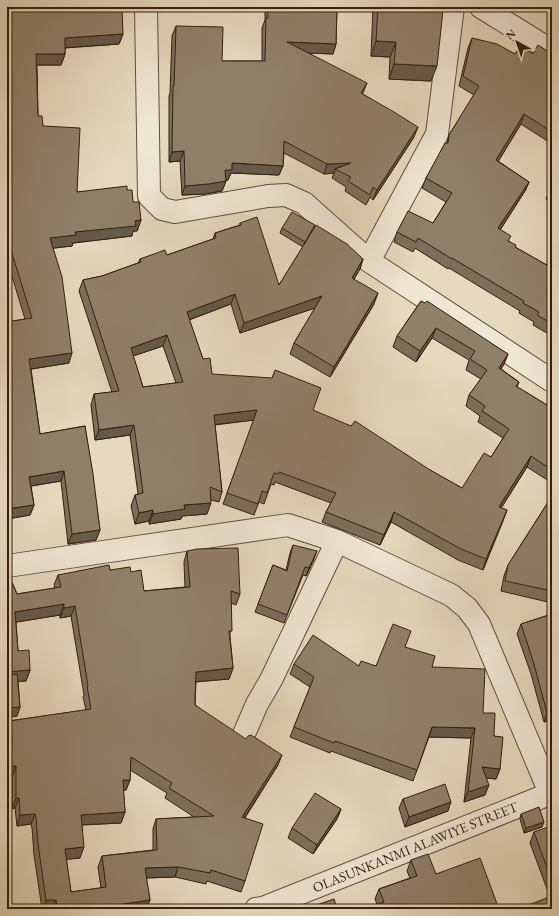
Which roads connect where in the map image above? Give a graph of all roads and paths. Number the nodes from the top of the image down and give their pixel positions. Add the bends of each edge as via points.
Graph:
1 (146, 7) edge
2 (453, 7) edge
3 (481, 7) edge
4 (552, 51) edge
5 (369, 261) junction
6 (552, 381) edge
7 (337, 541) junction
8 (7, 566) edge
9 (244, 734) dead end
10 (551, 793) edge
11 (260, 909) edge

1 - 5 street via 149,196 162,210 175,212 286,195 304,203
2 - 5 street via 437,134
3 - 4 street
5 - 6 street
7 - 8 street via 288,526
7 - 9 street
7 - 10 street via 451,595 467,608 479,624
10 - 11 street, OLASUNKANMI ALAWIYE STREET

